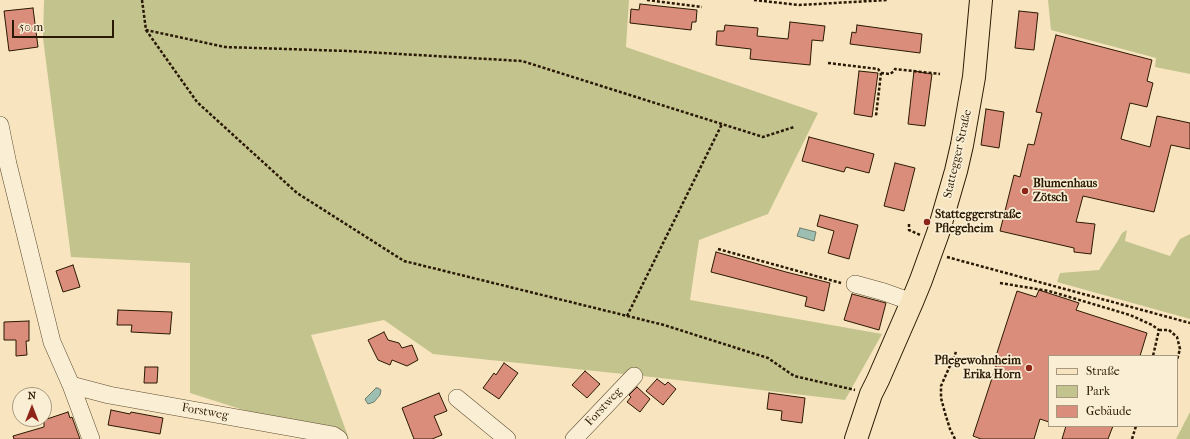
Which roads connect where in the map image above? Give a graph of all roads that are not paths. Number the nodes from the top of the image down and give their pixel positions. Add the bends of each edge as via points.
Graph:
1 (981, 0) edge
2 (0, 125) edge
3 (855, 284) road end
4 (912, 302) junction
5 (634, 376) dead end
6 (72, 385) junction
7 (457, 398) dead end
8 (91, 439) edge
9 (339, 439) edge
10 (507, 439) edge
11 (574, 439) edge
12 (856, 439) edge

1 - 4 main road, Stattegger Straße via 974,77 962,145 938,233 926,244
2 - 6 street via 52,342
3 - 4 street
4 - 12 main road, Stattegger Straße via 871,394
5 - 11 street, Forstweg
6 - 8 street
6 - 9 street, Forstweg via 110,395 333,435
7 - 10 street

